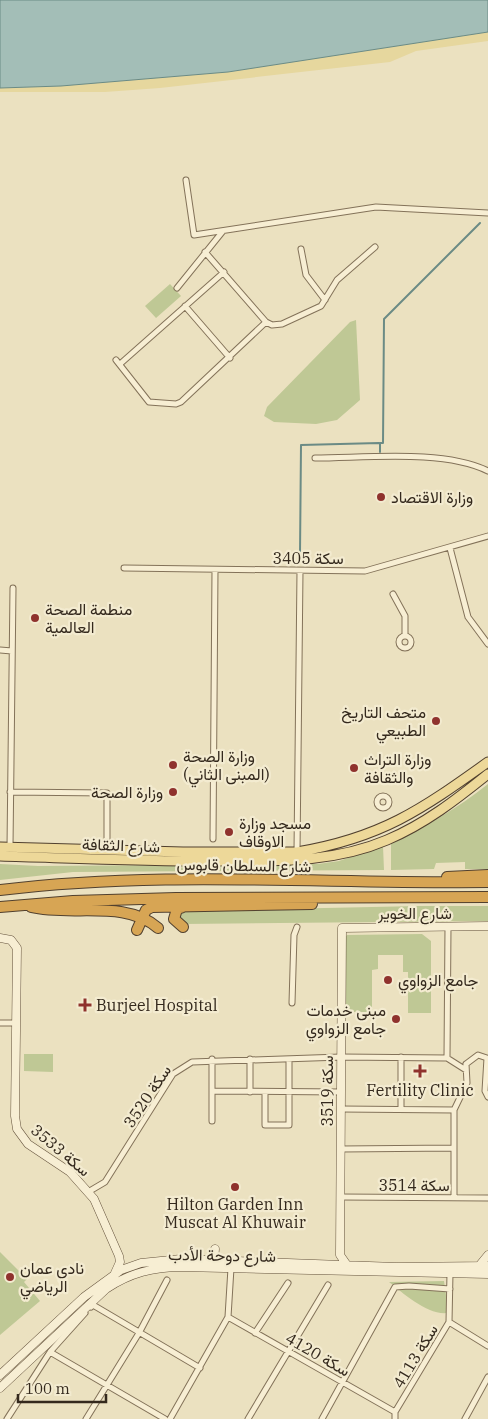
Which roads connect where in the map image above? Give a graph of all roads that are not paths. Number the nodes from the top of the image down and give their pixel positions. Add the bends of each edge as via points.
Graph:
1 (186, 180) dead end
2 (488, 213) edge
3 (223, 231) junction
4 (375, 247) dead end
5 (301, 249) dead end
6 (205, 252) junction
7 (224, 272) junction
8 (177, 288) dead end
9 (325, 300) junction
10 (185, 306) junction
11 (266, 322) junction
12 (230, 358) junction
13 (315, 458) dead end
14 (488, 464) edge
15 (488, 471) edge
16 (488, 536) edge
17 (450, 548) junction
18 (124, 568) dead end
19 (215, 570) junction
20 (300, 571) junction
21 (13, 588) dead end
22 (393, 594) dead end
23 (405, 636) dead end
24 (488, 644) edge
25 (0, 650) edge
26 (12, 651) junction
27 (488, 762) edge
28 (488, 774) edge
29 (10, 792) junction
30 (213, 839) dead end
31 (0, 847) edge
32 (10, 847) junction
33 (107, 850) junction
34 (297, 852) junction
35 (0, 856) edge
36 (330, 857) junction
37 (230, 861) junction
38 (488, 875) edge
39 (488, 882) edge
40 (433, 883) junction
41 (0, 890) edge
42 (488, 897) edge
43 (396, 898) junction
44 (21, 904) junction
45 (186, 906) junction
46 (0, 907) edge
47 (142, 917) junction
48 (488, 926) edge
49 (183, 927) dead end
50 (297, 927) dead end
51 (448, 927) junction
52 (158, 928) dead end
53 (342, 928) joint
54 (137, 930) dead end
55 (0, 938) edge
56 (292, 1003) dead end
57 (0, 1023) edge
58 (16, 1023) junction
59 (401, 1057) junction
60 (487, 1057) edge
61 (341, 1058) junction
62 (447, 1058) junction
63 (212, 1059) junction
64 (250, 1059) junction
65 (289, 1059) junction
66 (465, 1067) junction
67 (212, 1091) junction
68 (250, 1092) junction
69 (266, 1092) junction
70 (289, 1092) junction
71 (341, 1092) junction
72 (488, 1097) edge
73 (341, 1109) junction
74 (401, 1110) junction
75 (454, 1110) junction
76 (212, 1120) dead end
77 (454, 1148) junction
78 (341, 1149) junction
79 (88, 1192) junction
80 (341, 1197) junction
81 (454, 1198) junction
82 (488, 1198) edge
83 (215, 1249) dead end
84 (340, 1254) junction
85 (488, 1255) edge
86 (119, 1256) junction
87 (214, 1260) junction
88 (141, 1263) junction
89 (332, 1264) junction
90 (347, 1265) junction
91 (479, 1266) junction
92 (488, 1266) edge
93 (231, 1268) junction
94 (115, 1274) junction
95 (450, 1274) junction
96 (488, 1274) edge
97 (168, 1280) dead end
98 (288, 1283) dead end
99 (328, 1285) dead end
100 (450, 1289) junction
101 (228, 1317) junction
102 (449, 1322) junction
103 (139, 1333) junction
104 (255, 1333) junction
105 (488, 1346) edge
106 (288, 1351) junction
107 (50, 1352) junction
108 (200, 1368) junction
109 (0, 1375) edge
110 (488, 1377) edge
111 (342, 1382) junction
112 (105, 1384) junction
113 (0, 1388) edge
114 (396, 1412) junction
115 (7, 1419) edge
116 (86, 1419) edge
117 (165, 1419) edge
118 (170, 1419) edge
119 (248, 1419) edge
120 (322, 1419) edge
121 (395, 1419) edge
122 (466, 1419) edge

1 - 3 street via 194,235
2 - 3 street via 376,207
3 - 6 street
4 - 9 street via 337,280
5 - 9 street via 306,275
6 - 7 street
6 - 8 street
7 - 10 street
7 - 11 street
9 - 11 street via 321,306 282,324
10 - 12 street
10 - 12 street via 118,362 148,402 182,402
11 - 12 street
13 - 15 street via 450,460 474,464
14 - 15 street
16 - 17 street, سكة 3405
17 - 20 street, سكة 3405 via 365,571
17 - 24 street via 468,617
18 - 19 street, سكة 3405
19 - 20 street, سكة 3405
19 - 30 street
20 - 34 street
21 - 26 street
22 - 23 street via 405,616
25 - 26 street
26 - 29 street
27 - 34 main road, شارع الثقافة via 397,823 351,840
28 - 36 main road, شارع الثقافة via 450,804 414,826 376,845
29 - 32 street
29 - 33 street via 107,793
31 - 32 main road, شارع الثقافة
32 - 33 main road, شارع الثقافة
33 - 34 main road, شارع الثقافة
34 - 36 main road via 304,857
34 - 37 main road via 291,858
35 - 37 main road, شارع الثقافة
36 - 37 main road, شارع الثقافة via 297,861
38 - 40 highway via 456,876
39 - 40 highway, شارع السلطان قابوس
40 - 41 highway, شارع السلطان قابوس via 166,879 70,882
42 - 43 highway, شارع السلطان قابوس
43 - 44 highway, شارع السلطان قابوس via 167,898
43 - 45 highway via 291,905
44 - 46 highway, شارع السلطان قابوس
44 - 47 highway via 44,910 118,912
45 - 47 highway via 152,907
45 - 49 highway via 177,909 174,918
47 - 52 highway
47 - 54 highway
48 - 51 main road, شارع الخوير
50 - 56 street
51 - 53 main road, شارع الخوير
51 - 62 street
53 - 61 main road, سكة 3519
55 - 58 main road, سكة 3533 via 11,940 17,948
57 - 58 street
58 - 79 main road, سكة 3533 via 17,1129 28,1144 70,1172
59 - 61 street, سكة 3520
59 - 62 street, سكة 3520
59 - 74 street
60 - 66 street via 478,1056
60 - 72 street via 485,1091
61 - 65 street, سكة 3520
61 - 71 main road, سكة 3519
62 - 66 street
63 - 64 street, سكة 3520
63 - 67 street
63 - 79 street, سكة 3520 via 192,1062 173,1074 105,1182
64 - 65 street, سكة 3520
64 - 68 street
65 - 70 street
66 - 75 street via 467,1083
67 - 68 street
67 - 76 street
68 - 69 street
69 - 70 street
69 - 70 street via 265,1125 289,1125
70 - 71 street
71 - 73 main road, سكة 3519
73 - 74 street
73 - 78 main road, سكة 3519
74 - 75 street
75 - 77 street
77 - 78 street
77 - 81 street
78 - 80 main road, سكة 3519
79 - 86 main road, سكة 3533
80 - 81 street, سكة 3514
80 - 84 main road, سكة 3519
81 - 82 street, سكة 3514
83 - 87 main road
84 - 89 main road
84 - 90 main road
85 - 91 main road
86 - 88 main road via 127,1262
86 - 94 main road
87 - 88 main road, شارع دوحة الأدب
87 - 89 main road, شارع دوحة الأدب
88 - 94 main road, شارع دوحة الأدب
89 - 90 main road, شارع دوحة الأدب
90 - 91 main road, شارع دوحة الأدب
91 - 92 main road, شارع دوحة الأدب
93 - 95 main road, شارع دوحة الأدب
93 - 101 street
93 - 113 main road, شارع دوحة الأدب via 162,1267 120,1280 93,1298
94 - 109 main road, شارع دوحة الأدب via 84,1297
95 - 96 main road, شارع دوحة الأدب
95 - 100 street, سكة 4113
97 - 103 street
98 - 104 street
99 - 106 street
100 - 102 street, سكة 4113
100 - 111 street via 396,1287
101 - 104 street, سكة 4120
101 - 108 street
102 - 105 street
102 - 114 street, سكة 4113
103 - 107 street via 93,1305
103 - 108 street
103 - 112 street
104 - 106 street, سكة 4120
106 - 111 street, سكة 4120
106 - 119 street
107 - 112 street
107 - 115 street
108 - 118 street
110 - 122 street
111 - 114 street, سكة 4120
111 - 120 street
112 - 116 street
112 - 117 street
114 - 121 street, سكة 4113

